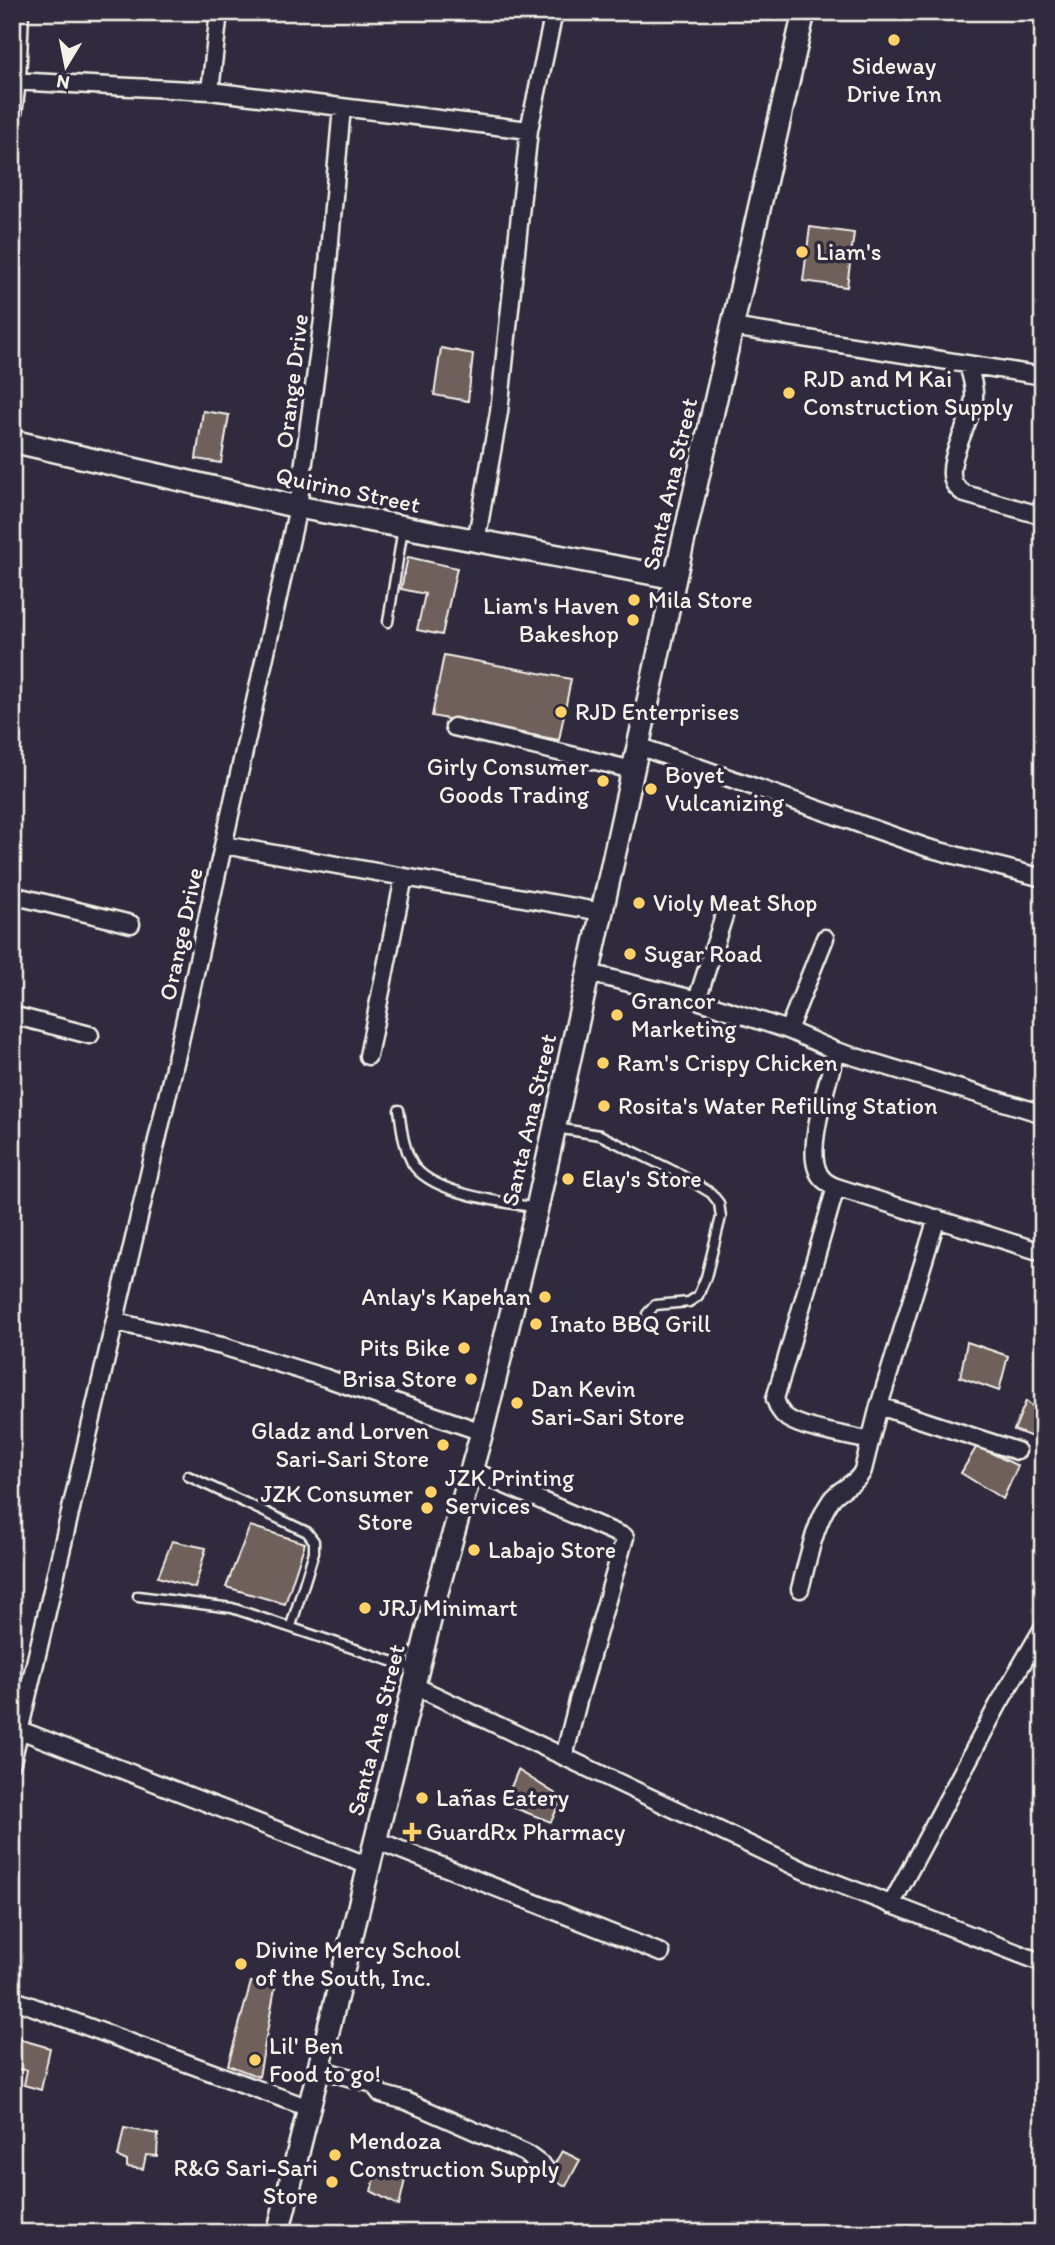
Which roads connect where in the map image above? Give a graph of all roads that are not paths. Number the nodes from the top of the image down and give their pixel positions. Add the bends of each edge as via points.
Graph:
1 (20, 12) edge
2 (219, 12) edge
3 (554, 12) edge
4 (804, 12) edge
5 (15, 81) edge
6 (210, 91) junction
7 (342, 107) junction
8 (12, 123) edge
9 (529, 130) junction
10 (732, 327) junction
11 (968, 365) junction
12 (1043, 376) edge
13 (12, 441) edge
14 (298, 507) junction
15 (1043, 516) edge
16 (403, 528) junction
17 (476, 542) junction
18 (675, 579) junction
19 (388, 622) dead end
20 (454, 727) dead end
21 (638, 746) junction
22 (633, 769) junction
23 (224, 845) junction
24 (404, 877) junction
25 (1043, 878) edge
26 (12, 895) edge
27 (602, 912) junction
28 (724, 916) dead end
29 (131, 924) dead end
30 (825, 938) dead end
31 (589, 973) junction
32 (698, 1000) junction
33 (12, 1015) edge
34 (788, 1030) junction
35 (89, 1035) dead end
36 (836, 1051) junction
37 (368, 1056) dead end
38 (399, 1110) dead end
39 (1043, 1114) edge
40 (554, 1128) junction
41 (836, 1187) junction
42 (537, 1208) junction
43 (937, 1218) junction
44 (1035, 1250) dead end
45 (647, 1314) dead end
46 (116, 1322) junction
47 (879, 1406) junction
48 (482, 1432) junction
49 (870, 1441) junction
50 (1017, 1451) dead end
51 (471, 1470) junction
52 (188, 1476) dead end
53 (800, 1589) dead end
54 (138, 1596) dead end
55 (291, 1626) junction
56 (1043, 1628) edge
57 (417, 1678) junction
58 (20, 1730) junction
59 (564, 1757) junction
60 (12, 1762) edge
61 (376, 1840) junction
62 (369, 1866) junction
63 (891, 1905) junction
64 (661, 1953) dead end
65 (1043, 1963) edge
66 (12, 1999) edge
67 (319, 2069) junction
68 (309, 2108) junction
69 (544, 2167) dead end
70 (278, 2233) edge

1 - 5 street
2 - 6 street
3 - 9 street
4 - 10 main road, Santa Ana Street
5 - 6 street
5 - 8 street
6 - 7 street
7 - 9 street
7 - 14 street, Orange Drive via 323,319
9 - 17 street via 499,412
10 - 11 street
10 - 18 main road, Santa Ana Street
11 - 12 street
11 - 15 street via 975,396 953,464 953,481 965,494
13 - 14 main road, Quirino Street
14 - 16 main road, Quirino Street
14 - 23 street, Orange Drive
16 - 17 main road, Quirino Street
16 - 19 lane
17 - 18 main road, Quirino Street
18 - 21 main road, Santa Ana Street
20 - 22 street
21 - 22 main road, Santa Ana Street
21 - 25 street via 928,848
22 - 27 main road, Santa Ana Street
23 - 24 street
23 - 46 street, Orange Drive
24 - 27 street
24 - 37 street
26 - 29 street
27 - 31 main road, Santa Ana Street
28 - 32 street
30 - 34 street
31 - 32 street
31 - 40 main road, Santa Ana Street
32 - 34 street
33 - 35 street
34 - 36 street
36 - 39 street
36 - 41 street via 813,1146 817,1171 824,1182
38 - 42 lane via 404,1146 414,1166 431,1180 479,1198
40 - 42 main road, Santa Ana Street
40 - 45 lane via 600,1135 676,1172 719,1203 722,1217 698,1296 689,1302 656,1305
41 - 43 street
41 - 49 street via 775,1399 788,1419
42 - 48 main road, Santa Ana Street
43 - 44 street
43 - 47 street
46 - 48 street via 222,1346
46 - 58 street, Orange Drive
47 - 49 street
47 - 50 street
48 - 51 main road, Santa Ana Street
49 - 53 street via 860,1477 832,1497 824,1513
51 - 57 main road, Santa Ana Street
51 - 59 street via 625,1537
52 - 55 lane via 307,1532 314,1541
54 - 55 lane via 232,1608
55 - 57 lane
56 - 63 street
57 - 59 street
57 - 61 main road, Santa Ana Street
58 - 60 street, Orange Drive
58 - 62 street
59 - 63 street via 805,1871
61 - 62 main road, Santa Ana Street
61 - 64 street
62 - 67 main road, Santa Ana Street
63 - 65 street
66 - 68 street
67 - 68 main road, Santa Ana Street
67 - 69 street via 373,2084 381,2094 525,2153
68 - 70 main road, Santa Ana Street

